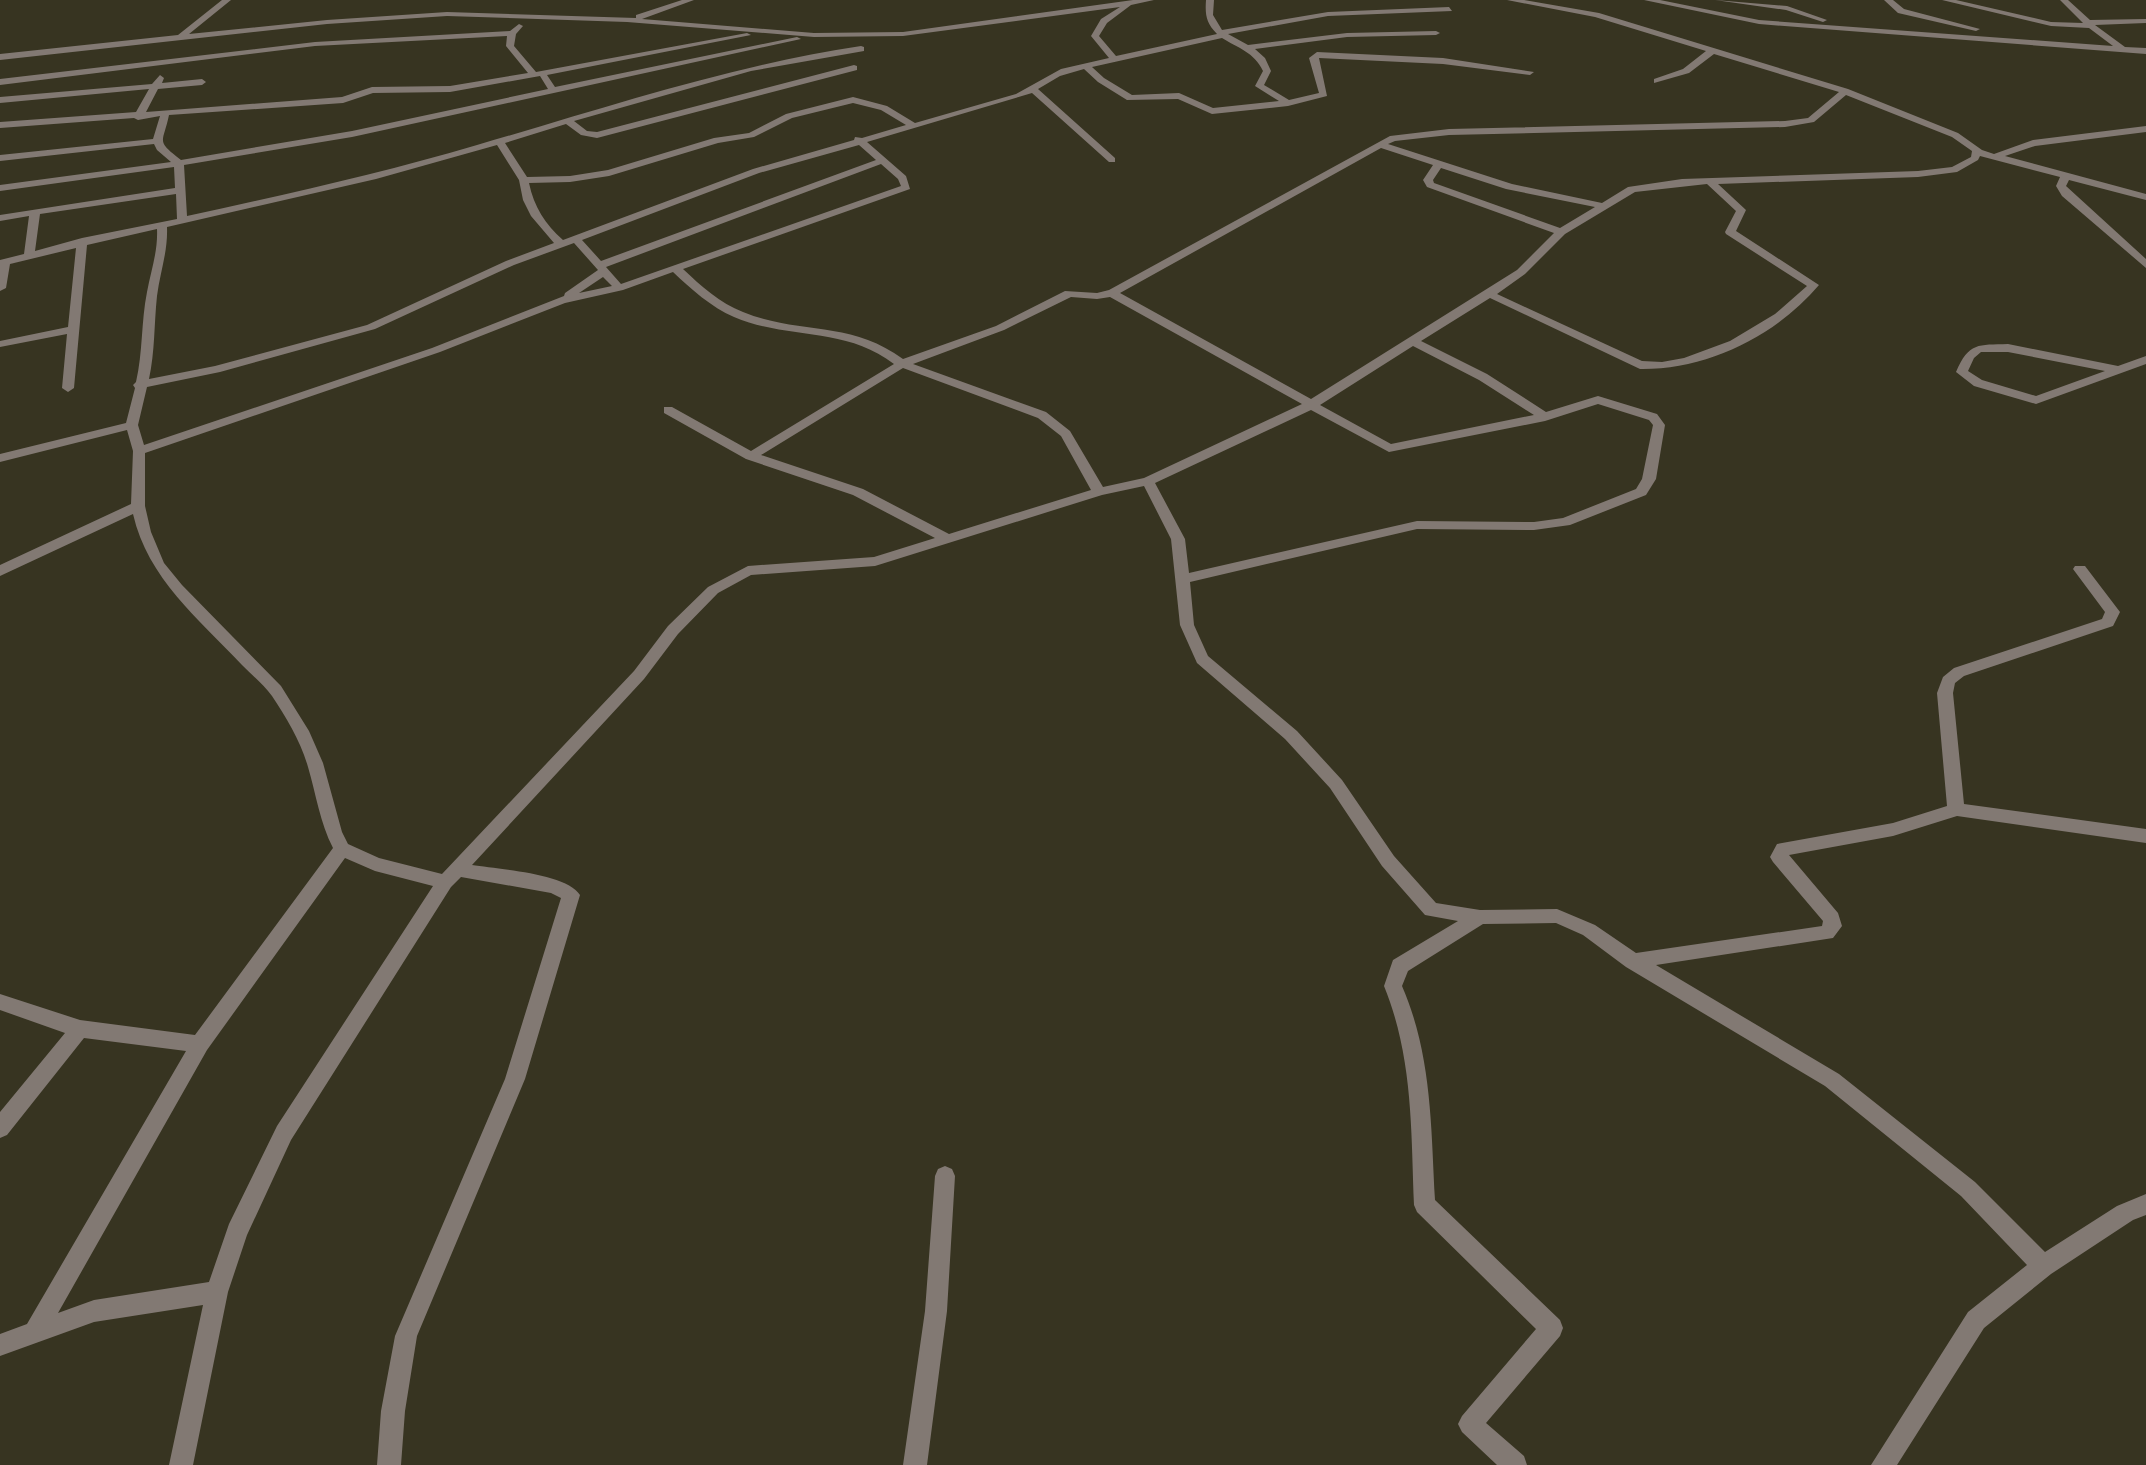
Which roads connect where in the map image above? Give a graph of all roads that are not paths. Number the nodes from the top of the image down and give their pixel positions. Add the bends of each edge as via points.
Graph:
1 (227, 0) edge
2 (690, 0) edge
3 (1150, 0) edge
4 (1210, 0) edge
5 (1459, 0) edge
6 (1511, 0) edge
7 (1648, 0) edge
8 (1719, 0) edge
9 (1888, 0) edge
10 (1946, 0) edge
11 (2064, 0) edge
12 (432, 2) dead end
13 (1127, 4) junction
14 (1572, 4) edge
15 (1449, 9) junction
16 (428, 15) junction
17 (529, 17) junction
18 (627, 20) junction
19 (2146, 21) edge
20 (2089, 24) junction
21 (1859, 29) junction
22 (770, 31) junction
23 (512, 33) junction
24 (1436, 33) junction
25 (1223, 34) junction
26 (814, 35) junction
27 (863, 35) junction
28 (181, 37) junction
29 (2007, 39) junction
30 (126, 44) junction
31 (1243, 48) junction
32 (861, 49) junction
33 (68, 50) junction
34 (2124, 50) junction
35 (1711, 52) junction
36 (2146, 54) edge
37 (0, 58) edge
38 (1115, 60) junction
39 (172, 61) junction
40 (1443, 61) junction
41 (1085, 65) junction
42 (110, 67) junction
43 (854, 68) junction
44 (1530, 72) dead end
45 (56, 73) junction
46 (538, 74) junction
47 (853, 81) dead end
48 (1657, 81) dead end
49 (0, 82) edge
50 (202, 82) dead end
51 (155, 84) junction
52 (104, 88) junction
53 (553, 90) junction
54 (1034, 90) junction
55 (421, 91) junction
56 (1845, 91) junction
57 (49, 95) junction
58 (0, 100) edge
59 (1288, 103) junction
60 (165, 116) junction
61 (138, 117) junction
62 (411, 121) junction
63 (57, 122) junction
64 (569, 122) junction
65 (37, 123) junction
66 (911, 124) junction
67 (0, 125) edge
68 (2146, 129) edge
69 (48, 133) dead end
70 (858, 139) junction
71 (157, 141) junction
72 (500, 142) junction
73 (38, 144) dead end
74 (1378, 144) junction
75 (1977, 152) junction
76 (28, 154) junction
77 (1997, 156) junction
78 (0, 158) edge
79 (884, 160) junction
80 (1112, 160) dead end
81 (179, 163) junction
82 (1439, 164) junction
83 (2066, 176) junction
84 (524, 180) junction
85 (1709, 181) junction
86 (0, 188) edge
87 (181, 190) junction
88 (2146, 197) edge
89 (1600, 205) junction
90 (35, 212) junction
91 (0, 218) edge
92 (182, 220) junction
93 (162, 224) junction
94 (1561, 232) junction
95 (576, 239) junction
96 (82, 241) junction
97 (562, 244) junction
98 (29, 254) junction
99 (2, 262) edge
100 (2146, 265) edge
101 (603, 268) junction
102 (676, 269) junction
103 (0, 288) edge
104 (619, 288) junction
105 (1112, 293) junction
106 (1489, 294) junction
107 (562, 300) junction
108 (72, 330) junction
109 (1414, 342) junction
110 (0, 344) edge
111 (2144, 362) edge
112 (902, 364) junction
113 (2119, 370) junction
114 (139, 385) junction
115 (68, 388) dead end
116 (1311, 405) junction
117 (668, 410) dead end
118 (1545, 417) junction
119 (132, 425) junction
120 (139, 451) junction
121 (751, 456) junction
122 (0, 458) edge
123 (1148, 481) junction
124 (1099, 492) junction
125 (138, 506) junction
126 (944, 537) junction
127 (2080, 569) dead end
128 (0, 571) edge
129 (1184, 579) junction
130 (1956, 809) junction
131 (2146, 836) edge
132 (342, 849) junction
133 (451, 875) junction
134 (1480, 917) junction
135 (1633, 961) junction
136 (0, 1002) edge
137 (80, 1029) junction
138 (200, 1044) junction
139 (0, 1128) edge
140 (945, 1176) dead end
141 (2146, 1204) edge
142 (2043, 1266) junction
143 (217, 1292) junction
144 (36, 1329) junction
145 (0, 1345) edge
146 (181, 1465) edge
147 (389, 1465) edge
148 (915, 1465) edge
149 (1515, 1465) edge
150 (1883, 1465) edge

1 - 28 street
2 - 18 street
3 - 13 street
4 - 25 street via 1206,16
5 - 15 street
6 - 14 street
7 - 21 street via 1747,21
8 - 21 street via 1787,8
9 - 29 street via 1901,11
10 - 20 street via 2051,24
11 - 20 street
12 - 16 street
13 - 27 street via 957,28
13 - 38 street via 1104,21 1095,36
14 - 35 street
15 - 24 street
15 - 25 street via 1325,11
16 - 17 street
16 - 28 street
17 - 18 street
17 - 23 street
18 - 22 street
19 - 20 street
20 - 34 street
21 - 29 street
22 - 26 street
22 - 46 street
23 - 39 street via 357,40
23 - 46 street via 510,46
24 - 31 street via 1347,35
24 - 40 street
25 - 31 street
25 - 38 street
26 - 27 street
26 - 53 street
27 - 32 street
28 - 30 street
29 - 34 street
30 - 33 street
30 - 42 street
31 - 59 street via 1264,59 1266,75 1259,86
32 - 43 street
32 - 64 street via 719,74
33 - 37 street
33 - 45 street
34 - 36 street
35 - 48 street via 1686,71
35 - 56 street
38 - 41 street
39 - 42 street
39 - 51 street
40 - 44 street
40 - 59 street via 1317,55 1313,58 1324,94
41 - 54 street via 1052,75
41 - 59 street via 1135,99 1179,96 1212,111
42 - 45 street
42 - 52 street
43 - 47 street
43 - 64 street via 597,135
45 - 49 street
45 - 57 street
46 - 53 street
46 - 55 street
50 - 51 street
51 - 52 street
51 - 61 street
52 - 57 street
53 - 62 street
54 - 66 street
54 - 80 street
55 - 60 street via 372,90 343,100
55 - 62 street
56 - 74 street via 1811,120 1785,124 1449,132 1405,135
56 - 75 street via 1955,135
57 - 58 street
57 - 65 street
60 - 61 street
60 - 71 street
61 - 63 street
62 - 81 street
63 - 65 street
63 - 69 street
64 - 72 street
65 - 67 street
66 - 70 street
66 - 84 street via 852,97 789,116 751,135 708,142 609,173
68 - 77 street via 2033,143
70 - 79 street
70 - 95 street
71 - 76 street
71 - 81 street
72 - 84 street
72 - 92 street via 342,185
73 - 76 street
74 - 82 street
74 - 105 street
75 - 77 street
75 - 85 street via 1954,170 1918,174
76 - 78 street
77 - 83 street
79 - 101 street
79 - 102 street via 906,182 904,189
81 - 86 street
81 - 87 street
82 - 89 street via 1510,187
82 - 94 street via 1430,185
83 - 88 street
83 - 100 street via 2061,186 2066,194
84 - 97 street via 536,219
85 - 89 street via 1646,186
85 - 106 street via 1741,210 1730,232 1814,285 1737,344 1655,366 1640,365
87 - 90 street
87 - 92 street
89 - 94 street
90 - 91 street
90 - 98 street
92 - 93 street
93 - 96 street
93 - 114 street via 148,357
94 - 106 street via 1521,272
95 - 97 street
95 - 101 street
96 - 98 street
96 - 108 street
97 - 114 street via 371,327
98 - 99 street
99 - 103 street
101 - 104 street
101 - 107 street
102 - 104 street
102 - 112 street via 744,317 859,338
104 - 107 street
105 - 112 street via 1069,293 1000,328
105 - 116 street
106 - 109 street
107 - 120 street via 436,350
108 - 110 street
108 - 115 street
109 - 116 street
109 - 118 street
111 - 113 street
112 - 121 street
112 - 124 street via 1042,415 1066,434
113 - 113 street via 1990,347 1969,356 1962,372 1978,383 2036,400
114 - 119 street
116 - 118 street via 1393,448
116 - 123 street
117 - 121 street
118 - 129 street via 1598,400 1653,417 1659,425 1649,479 1641,492 1565,522 1417,525
119 - 120 street
119 - 122 street
120 - 125 street
121 - 126 street via 858,492
123 - 124 street
123 - 129 street via 1172,523
124 - 126 street
125 - 128 street
125 - 132 street via 158,564 276,690 301,731
126 - 133 street via 875,561 748,571 713,590
127 - 130 street via 2113,612 2108,622 1959,672 1948,681
129 - 134 street via 1187,625 1202,659 1336,784 1388,861 1431,910
130 - 131 street
130 - 135 street via 1933,820 1783,849 1779,857 1832,918 1827,933
132 - 133 street via 375,864
132 - 138 street
133 - 143 street via 284,1133 237,1232
133 - 147 street via 554,886 571,895 515,1079 406,1336
134 - 135 street via 1557,916 1589,930
134 - 149 street via 1400,966 1393,986 1407,1017 1416,1064 1425,1205 1552,1328 1470,1424
135 - 142 street via 1832,1080 1968,1189
136 - 137 street
137 - 138 street
137 - 139 street
138 - 144 street
140 - 148 street via 936,1311
141 - 142 street
142 - 150 street via 1976,1320
143 - 144 street via 94,1311
143 - 146 street
144 - 145 street

